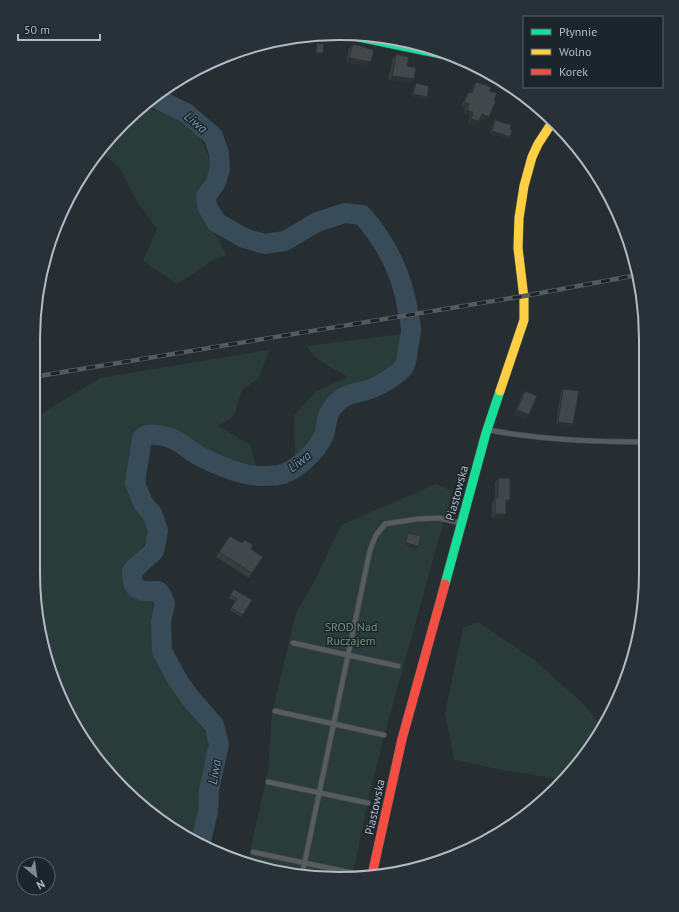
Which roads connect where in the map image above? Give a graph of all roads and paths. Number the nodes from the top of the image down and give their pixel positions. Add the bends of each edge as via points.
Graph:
1 (549, 126) edge
2 (487, 430) junction
3 (639, 442) edge
4 (462, 523) junction
5 (293, 643) dead end
6 (348, 655) junction
7 (398, 666) dead end
8 (275, 711) dead end
9 (334, 724) junction
10 (384, 734) dead end
11 (268, 782) dead end
12 (319, 793) junction
13 (368, 803) dead end
14 (253, 852) dead end
15 (305, 862) junction
16 (303, 869) edge
17 (373, 870) edge
18 (347, 872) edge

1 - 2 street, Piastowska via 538,144 525,183 518,240 525,302 524,320
2 - 3 lane via 512,435
2 - 4 street, Piastowska
4 - 6 lane via 444,518 416,519 386,524 376,535 370,550
4 - 17 street, Piastowska via 402,740
5 - 6 lane
6 - 7 lane
6 - 9 lane
8 - 9 lane
9 - 10 lane
9 - 12 lane
11 - 12 lane
12 - 13 lane
12 - 15 lane
14 - 15 lane
15 - 16 lane
15 - 18 lane

